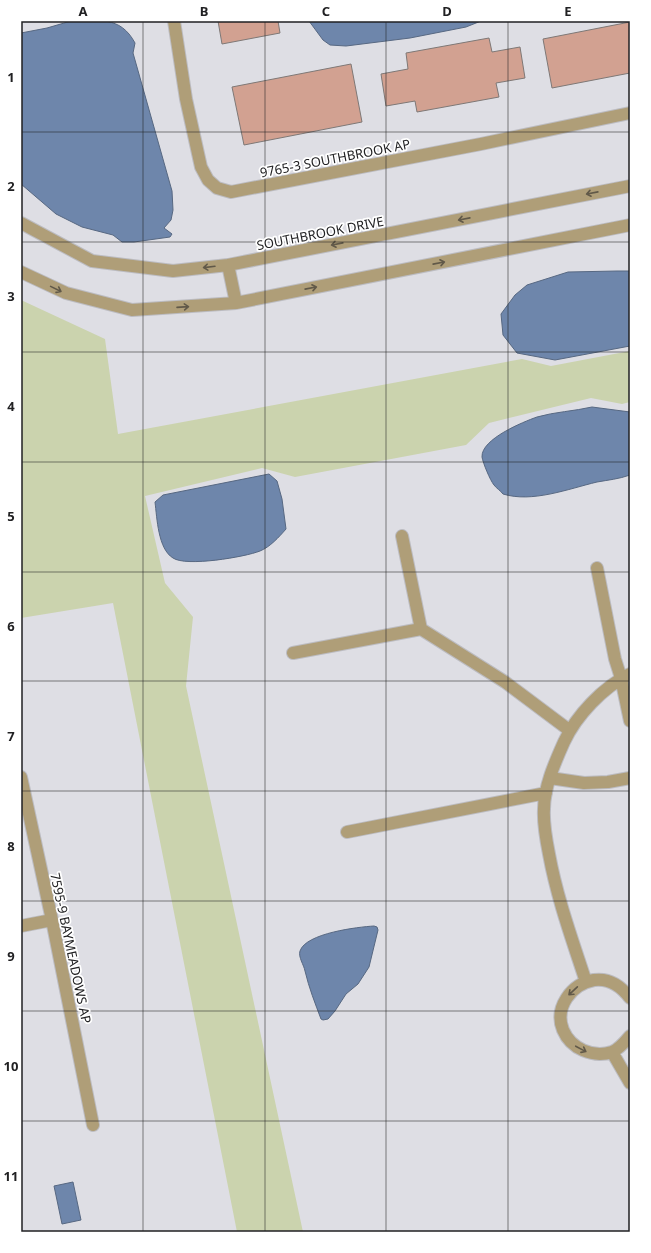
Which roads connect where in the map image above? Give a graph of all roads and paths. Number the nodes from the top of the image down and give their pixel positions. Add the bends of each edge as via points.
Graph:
1 (174, 21) edge
2 (630, 113) edge
3 (630, 186) edge
4 (21, 223) edge
5 (630, 225) edge
6 (228, 265) junction
7 (21, 272) edge
8 (236, 303) junction
9 (402, 536) dead end
10 (597, 568) dead end
11 (421, 629) junction
12 (292, 652) dead end
13 (626, 676) edge
14 (630, 721) edge
15 (569, 730) junction
16 (21, 776) edge
17 (550, 778) junction
18 (630, 778) edge
19 (546, 793) junction
20 (347, 832) dead end
21 (52, 920) junction
22 (21, 926) edge
23 (586, 982) junction
24 (630, 998) edge
25 (630, 1036) edge
26 (612, 1052) junction
27 (630, 1083) edge
28 (93, 1125) dead end

1 - 2 street, 9765-3 SOUTHBROOK AP via 186,99 201,167 208,180 217,188 231,192
3 -> 6 street, SOUTHBROOK DRIVE
6 -> 4 street, SOUTHBROOK DRIVE via 173,271 92,261
8 -> 5 street
6 - 8 street
7 -> 8 street via 66,294 132,310
9 - 11 street
10 - 13 street via 615,659
11 - 12 street
11 - 15 street via 505,682
13 - 14 street
13 - 15 street via 598,698
15 - 17 street
16 - 21 street, 7595-9 BAYMEADOWS AP
17 - 18 street via 584,783
17 - 19 street
19 - 20 street
19 - 23 street via 544,829 553,876 563,915
21 - 22 street
21 - 28 street, 7595-9 BAYMEADOWS AP
23 - 24 street via 607,981 617,985
23 -> 26 street via 576,987 562,1006 563,1030 578,1048 589,1053
25 - 26 street via 623,1045
26 - 27 street

